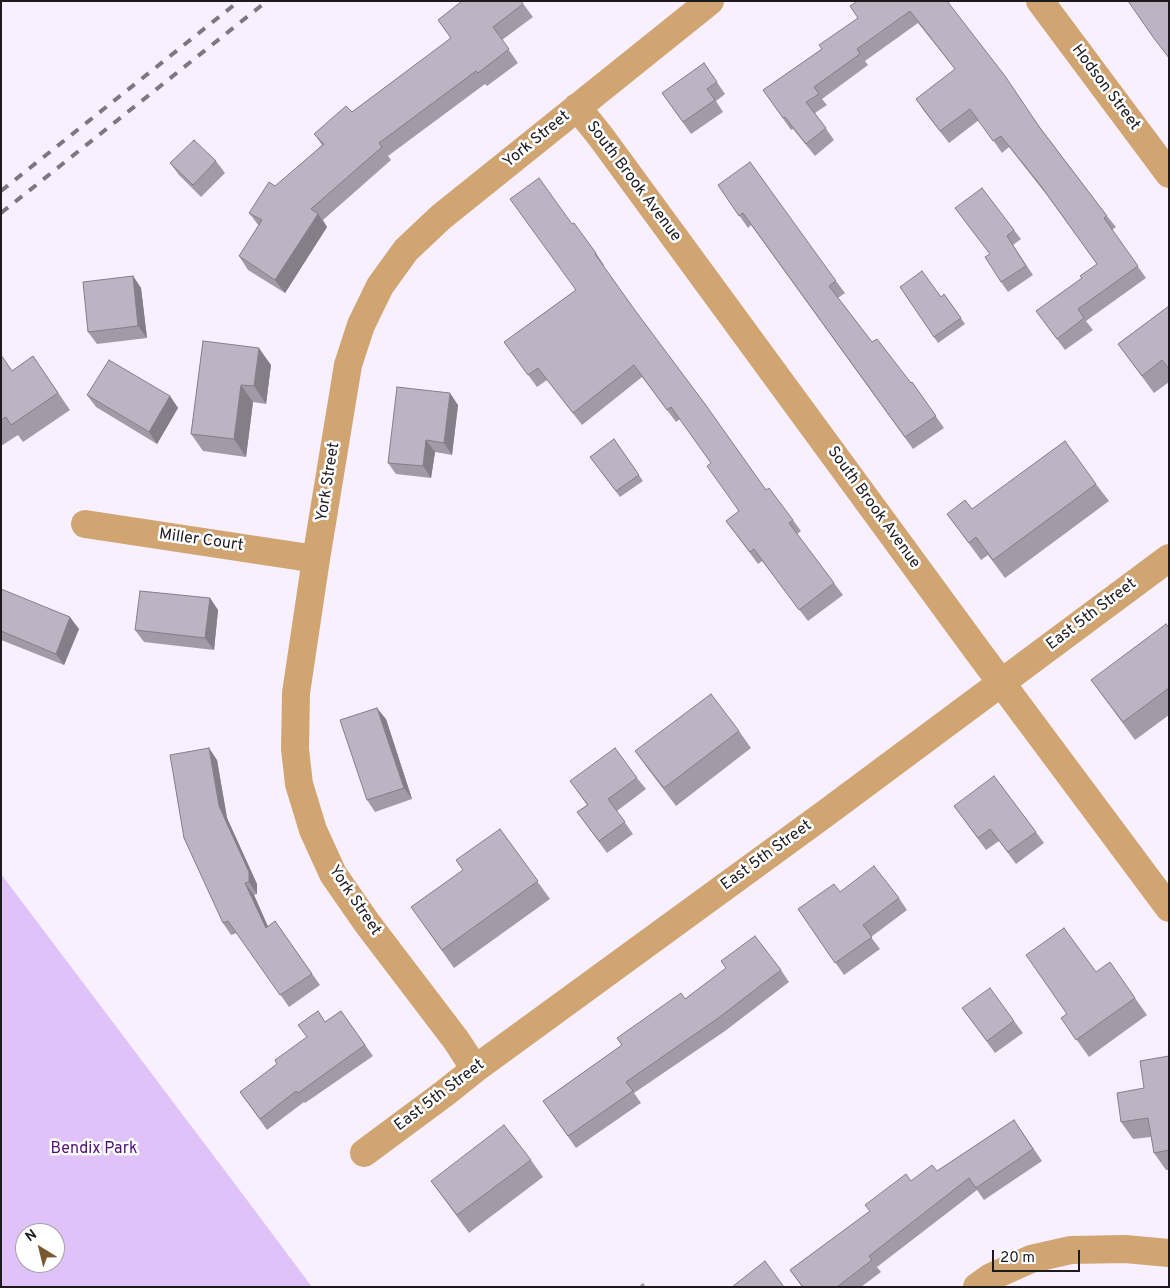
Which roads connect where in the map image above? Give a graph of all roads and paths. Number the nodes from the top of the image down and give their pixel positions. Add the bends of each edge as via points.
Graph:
1 (710, 1) edge
2 (1040, 1) edge
3 (577, 108) junction
4 (1169, 174) edge
5 (85, 524) dead end
6 (316, 558) junction
7 (1169, 558) edge
8 (1001, 682) junction
9 (1169, 908) edge
10 (475, 1069) junction
11 (364, 1153) dead end
12 (1169, 1253) edge
13 (978, 1287) edge

1 - 3 street, York Street
2 - 4 street, Hodson Street
3 - 6 street, York Street via 441,217 406,250 380,286 361,325 348,365
3 - 8 street, South Brook Avenue
5 - 6 street, Miller Court
6 - 10 street, York Street via 296,693 294,750 299,784 313,830 333,874
7 - 8 street, East 5th Street
8 - 9 street, South Brook Avenue
8 - 10 street, East 5th Street
10 - 11 street, East 5th Street
12 - 13 street via 1125,1249 1071,1250 1032,1260 991,1277

